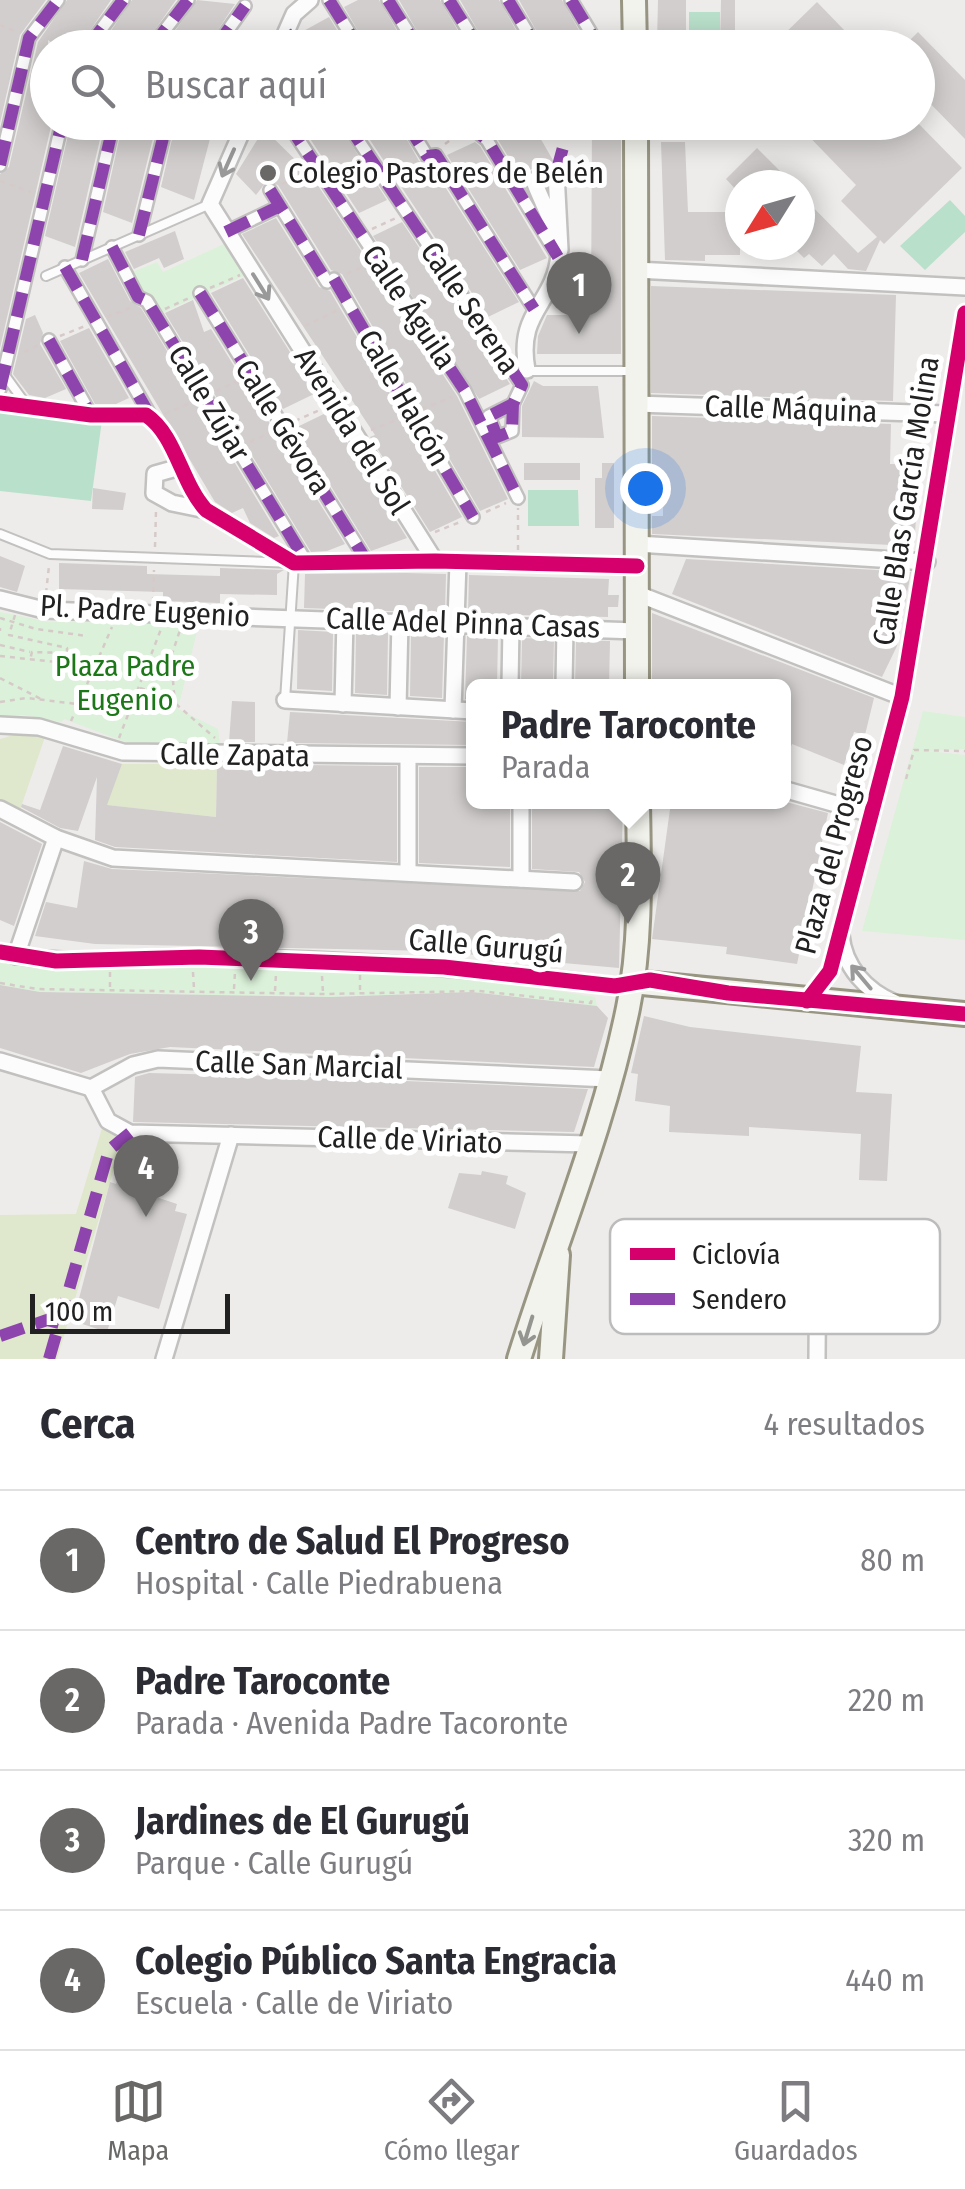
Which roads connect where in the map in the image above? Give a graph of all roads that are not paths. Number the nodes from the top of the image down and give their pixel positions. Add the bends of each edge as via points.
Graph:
1 (58, 0) edge
2 (124, 0) edge
3 (188, 0) edge
4 (310, 0) edge
5 (330, 0) edge
6 (388, 0) edge
7 (449, 0) edge
8 (508, 0) edge
9 (570, 0) edge
10 (634, 0) edge
11 (246, 6) dead end
12 (35, 30) edge
13 (101, 30) edge
14 (165, 30) edge
15 (228, 30) edge
16 (287, 30) edge
17 (348, 30) edge
18 (407, 30) edge
19 (468, 30) edge
20 (526, 30) edge
21 (589, 30) edge
22 (635, 30) edge
23 (30, 37) edge
24 (58, 140) edge
25 (110, 140) edge
26 (163, 140) edge
27 (238, 140) edge
28 (299, 140) edge
29 (358, 140) edge
30 (417, 140) edge
31 (487, 140) edge
32 (636, 140) edge
33 (0, 165) edge
34 (556, 173) dead end
35 (270, 190) road end
36 (210, 204) junction
37 (280, 206) junction
38 (226, 232) junction
39 (140, 235) junction
40 (112, 247) junction
41 (559, 254) junction
42 (82, 260) junction
43 (65, 268) junction
44 (636, 270) junction
45 (46, 276) dead end
46 (965, 287) edge
47 (200, 294) dead end
48 (534, 309) junction
49 (965, 313) edge
50 (49, 340) road end
51 (4, 366) junction
52 (636, 370) junction
53 (525, 378) junction
54 (0, 389) edge
55 (0, 403) edge
56 (513, 404) dead end
57 (636, 404) junction
58 (28, 407) junction
59 (946, 414) junction
60 (91, 415) junction
61 (153, 420) junction
62 (180, 467) junction
63 (518, 498) road end
64 (206, 510) junction
65 (474, 517) dead end
66 (0, 534) edge
67 (637, 555) junction
68 (366, 560) junction
69 (435, 561) junction
70 (458, 562) junction
71 (927, 562) junction
72 (300, 563) junction
73 (638, 594) junction
74 (0, 599) edge
75 (290, 618) junction
76 (345, 619) junction
77 (400, 621) junction
78 (456, 623) junction
79 (512, 625) junction
80 (565, 626) junction
81 (636, 631) junction
82 (510, 679) edge
83 (564, 679) edge
84 (637, 679) edge
85 (902, 697) junction
86 (285, 700) joint
87 (343, 704) junction
88 (398, 707) junction
89 (452, 710) junction
90 (466, 711) edge
91 (0, 725) edge
92 (408, 756) junction
93 (466, 756) edge
94 (791, 790) edge
95 (0, 809) edge
96 (521, 809) edge
97 (638, 809) edge
98 (871, 814) junction
99 (56, 838) junction
100 (408, 872) junction
101 (521, 879) junction
102 (574, 882) dead end
103 (842, 925) junction
104 (8, 954) edge
105 (830, 971) junction
106 (632, 982) junction
107 (808, 1001) junction
108 (846, 1004) junction
109 (908, 1008) junction
110 (965, 1014) edge
111 (0, 1062) edge
112 (609, 1079) junction
113 (91, 1088) junction
114 (232, 1135) junction
115 (589, 1144) junction
116 (557, 1236) junction
117 (817, 1334) edge
118 (164, 1359) edge
119 (519, 1359) edge
120 (552, 1359) edge
121 (817, 1359) edge

1 - 12 street
2 - 13 street
3 - 14 street
4 - 16 street
5 - 17 street
6 - 18 street
7 - 19 street
8 - 20 street
9 - 21 street
10 - 22 main road
11 - 15 street
23 - 33 street
24 - 51 street
25 - 42 street
26 - 39 street
27 -> 36 street
28 - 63 street, Calle Águila via 466,392
29 - 53 street, Calle Serena
30 - 48 street via 427,156 436,155
31 - 41 street
32 - 44 main road
34 - 41 street via 534,181
35 - 37 street, Calle Halcón
36 - 38 street, Avenida del Sol
36 - 39 lane
37 - 38 street
37 - 65 street, Calle Halcón via 350,304
38 -> 69 street, Avenida del Sol
39 - 40 lane
40 - 42 lane
40 - 72 street, Calle Zújar
41 - 48 street via 552,287
42 - 43 lane
43 - 45 lane
43 - 61 street
44 - 46 street
44 - 52 main road
47 - 68 street, Calle Gévora
48 - 53 street via 522,343
49 - 59 street, Calle Blas García Molina
50 - 60 street
51 - 54 street
51 - 58 lane
52 - 53 lane
52 - 57 main road
53 - 56 street, Calle Serena
55 - 58 street
57 - 59 street, Calle Máquina
57 - 67 main road
58 - 60 street
59 - 71 street, Calle Blas García Molina
60 - 61 street
61 - 62 street
62 - 64 street
62 - 64 street via 155,474 154,493
64 - 72 street
66 - 72 lane via 50,554
67 - 70 street
67 - 71 street
67 - 73 main road
68 - 69 street
68 - 72 street
69 - 70 street
70 - 78 street
71 - 85 street, Calle Blas García Molina
72 - 75 lane
73 - 81 main road
73 - 85 street
74 - 75 street, Pl. Padre Eugenio via 44,610
75 - 76 street, Calle Adel Pinna Casas
75 - 86 lane
76 - 77 street, Calle Adel Pinna Casas
76 - 87 street
77 - 78 street, Calle Adel Pinna Casas
77 - 88 street
78 - 79 street, Calle Adel Pinna Casas
78 - 89 street
79 - 80 street, Calle Adel Pinna Casas
79 - 82 street
80 - 81 street, Calle Adel Pinna Casas
80 - 83 street
81 - 84 main road
85 - 98 street, Plaza del Progreso
86 - 87 street
87 - 88 street
88 - 89 street
89 - 90 street
91 - 92 street, Calle Zapata via 39,728 115,750
92 - 93 street, Calle Zapata
92 - 100 street
94 - 98 street
95 - 99 street
96 - 101 street
97 - 106 main road
98 - 103 street, Plaza del Progreso
99 - 100 street via 113,858
99 - 104 street
100 - 101 street
101 - 102 street
103 - 105 street, Plaza del Progreso
109 -> 103 street, Plaza del Progreso via 861,980 846,955
104 - 106 street, Calle Gurugú via 56,961 322,962 615,986
105 - 107 street, Plaza del Progreso
105 - 108 street, Plaza del Progreso
106 - 107 main road, Calle Gurugú
106 - 112 main road
107 - 108 main road, Calle Gurugú
108 - 109 main road, Calle Gurugú
109 - 110 main road, Calle Gurugú
111 - 113 street
112 - 113 street, Calle San Marcial via 158,1058
112 - 115 main road
113 - 114 street, Calle de Viriato via 108,1121 130,1132
114 - 115 street, Calle de Viriato
114 - 118 street
115 - 116 main road
116 -> 119 main road
116 - 120 main road
117 - 121 street

